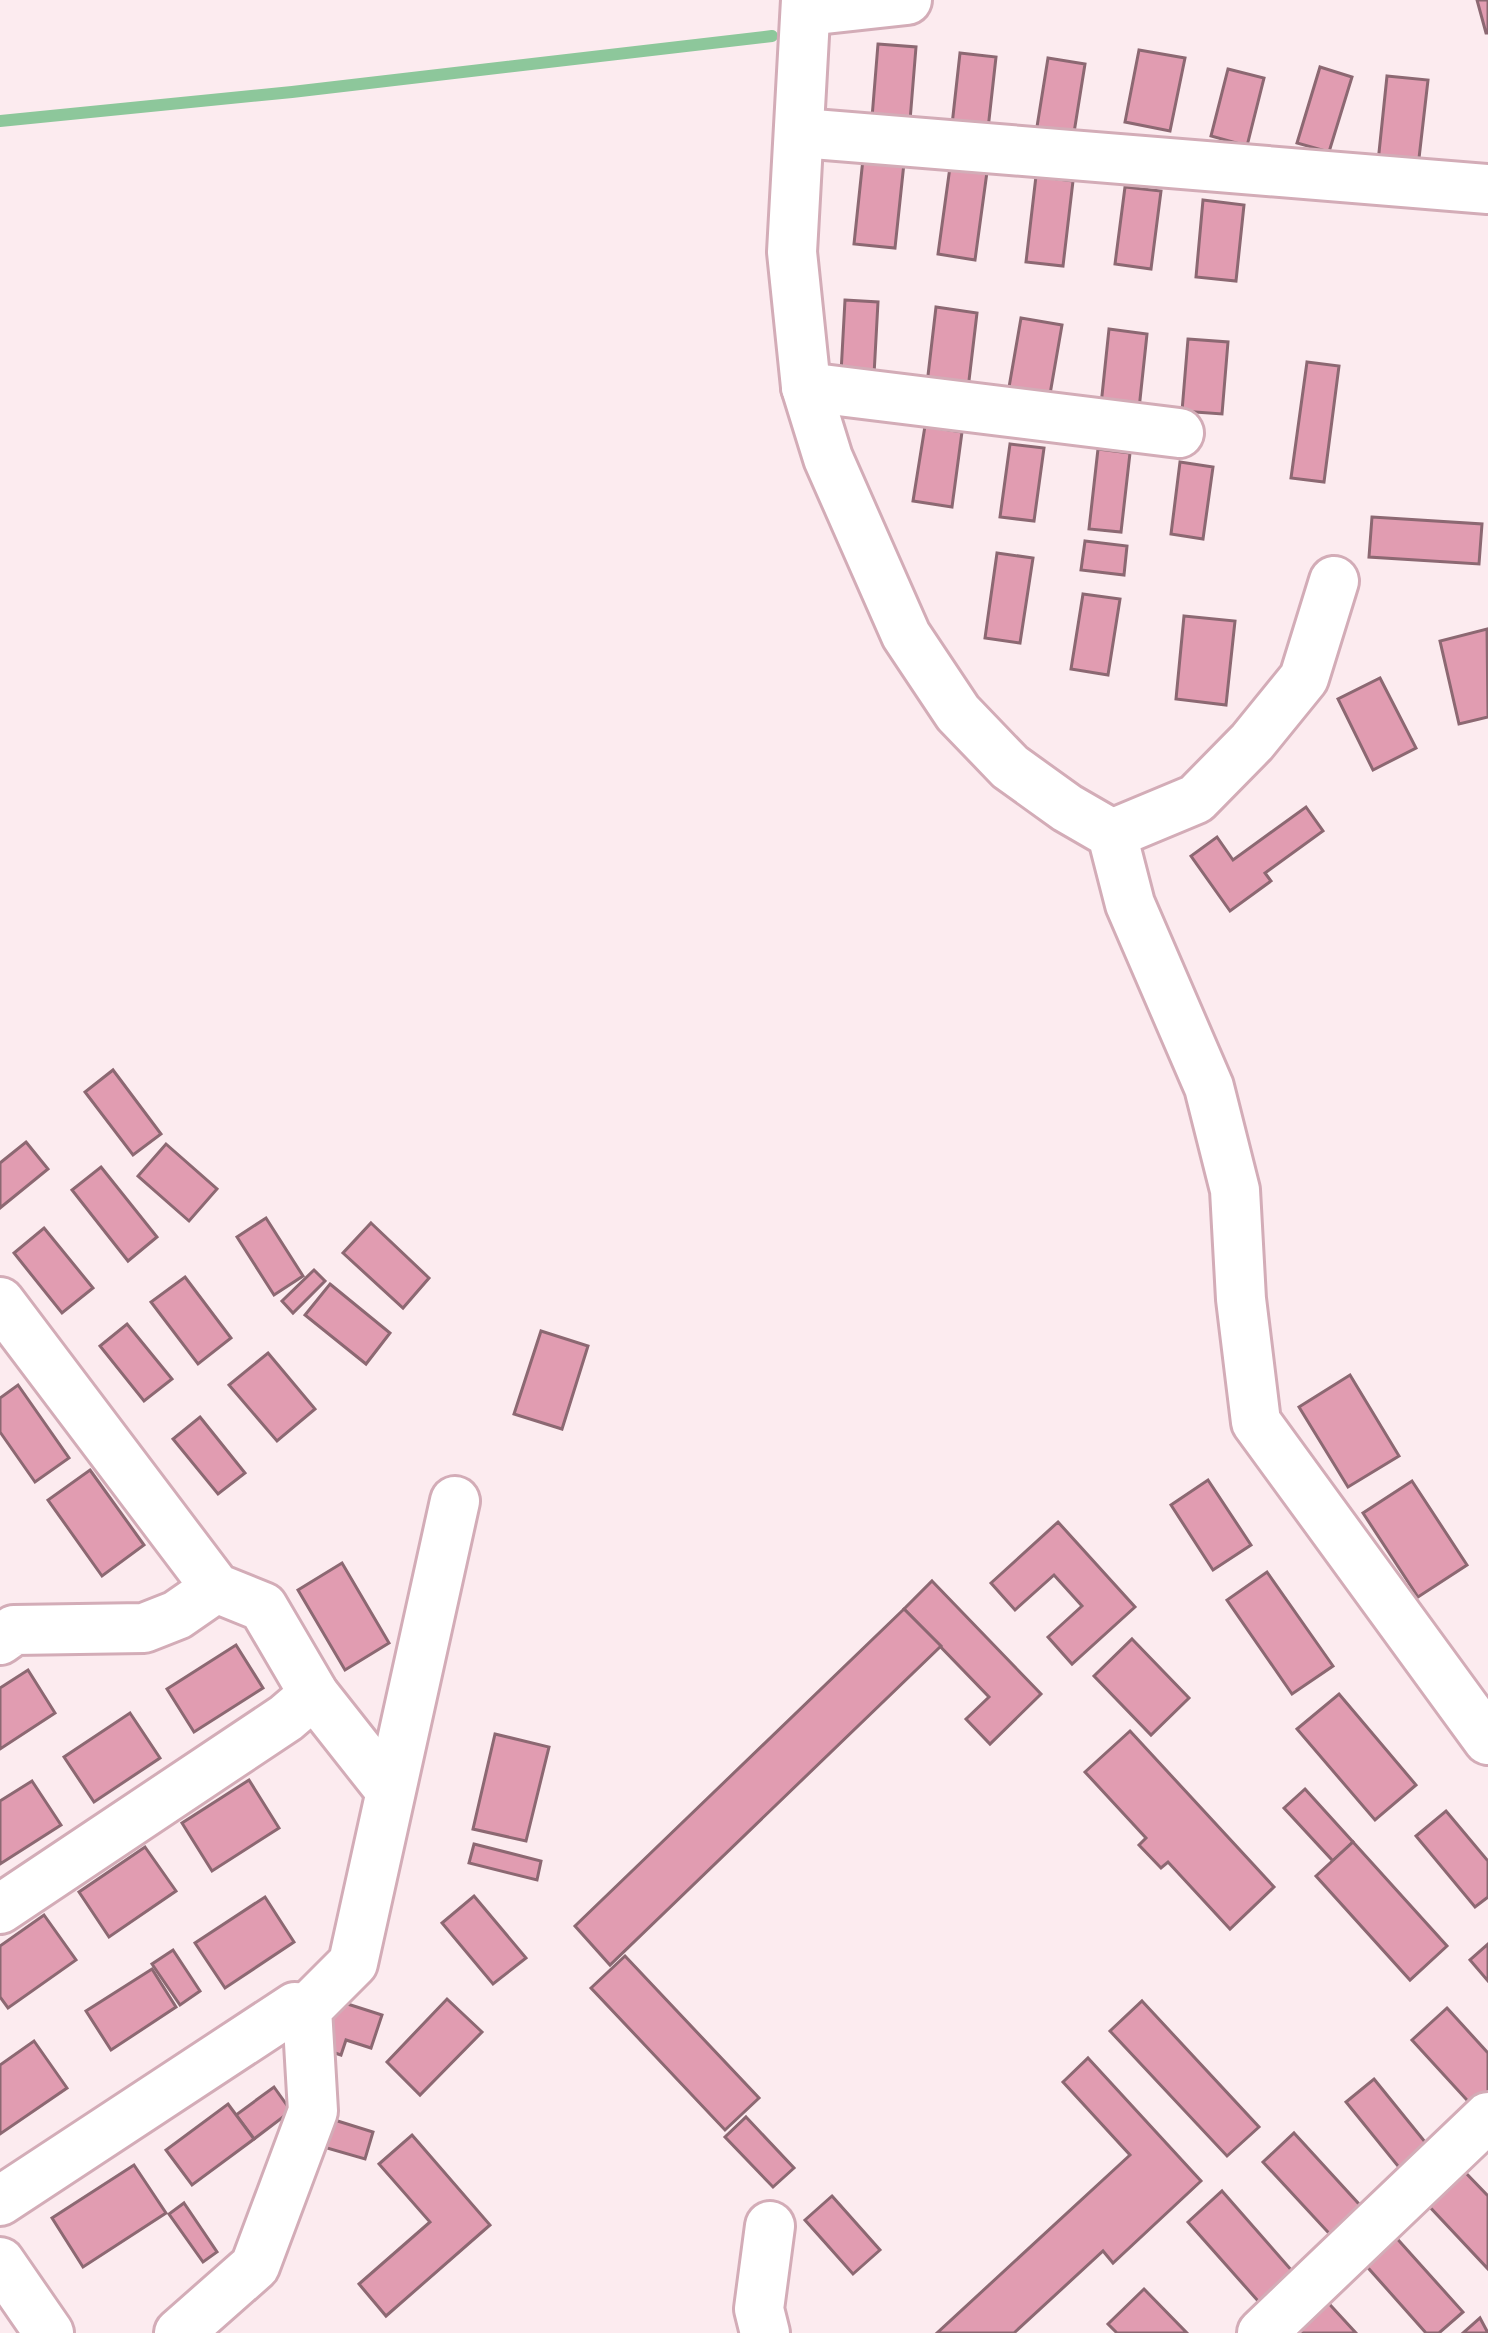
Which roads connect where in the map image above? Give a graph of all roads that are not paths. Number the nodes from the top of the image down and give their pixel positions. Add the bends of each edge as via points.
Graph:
1 (907, 0) edge
2 (807, 6) edge
3 (801, 133) junction
4 (1488, 189) edge
5 (806, 387) junction
6 (1179, 433) dead end
7 (1334, 581) dead end
8 (1112, 834) junction
9 (0, 1302) edge
10 (455, 1501) dead end
11 (216, 1588) junction
12 (0, 1640) edge
13 (1471, 1691) edge
14 (314, 1694) junction
15 (1488, 1740) edge
16 (389, 1789) junction
17 (0, 1909) edge
18 (308, 2009) junction
19 (1488, 2117) edge
20 (0, 2201) edge
21 (770, 2226) dead end
22 (0, 2262) edge
23 (49, 2333) edge
24 (179, 2333) edge
25 (765, 2333) edge
26 (1262, 2333) edge

1 - 2 street
2 - 3 street
3 - 4 street
3 - 5 street via 792,252
5 - 6 street
5 - 8 street via 828,458 906,635 958,713 1010,767
7 - 8 street via 1304,678 1252,742 1196,799
8 - 13 street via 1130,904 1209,1087 1235,1190 1256,1422
9 - 11 street
10 - 16 street
11 - 12 street via 144,1628 14,1630
11 - 14 street via 263,1607
13 - 15 street
14 - 16 street
14 - 17 street
16 - 18 street via 353,1963
18 - 20 street via 296,2007
18 - 24 street via 313,2111 255,2266
19 - 26 street
21 - 25 street via 758,2309
22 - 23 street

